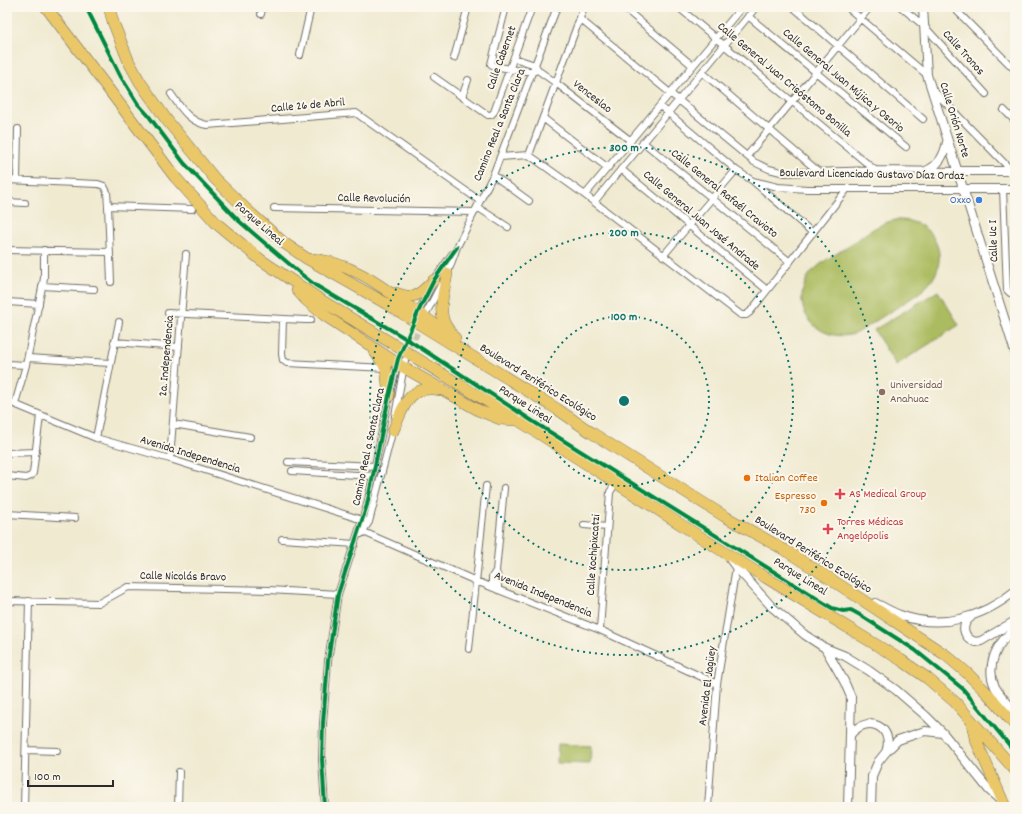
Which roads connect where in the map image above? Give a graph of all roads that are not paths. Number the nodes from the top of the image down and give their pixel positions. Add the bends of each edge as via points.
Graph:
1 (46, 7) edge
2 (109, 7) edge
3 (262, 7) edge
4 (311, 7) edge
5 (468, 7) edge
6 (506, 7) edge
7 (532, 7) edge
8 (557, 7) edge
9 (584, 7) edge
10 (623, 7) edge
11 (678, 7) edge
12 (756, 7) edge
13 (793, 7) edge
14 (847, 7) edge
15 (870, 7) edge
16 (901, 7) edge
17 (923, 7) edge
18 (953, 7) edge
19 (739, 8) edge
20 (261, 14) dead end
21 (748, 16) junction
22 (580, 19) junction
23 (860, 19) junction
24 (924, 26) junction
25 (716, 38) junction
26 (724, 45) junction
27 (838, 45) junction
28 (300, 55) dead end
29 (454, 58) dead end
30 (514, 58) junction
31 (693, 66) junction
32 (1012, 68) dead end
33 (510, 69) junction
34 (536, 69) junction
35 (702, 72) junction
36 (816, 73) junction
37 (927, 75) junction
38 (434, 77) dead end
39 (468, 80) dead end
40 (556, 83) junction
41 (931, 88) junction
42 (171, 94) dead end
43 (670, 94) junction
44 (986, 94) dead end
45 (462, 97) junction
46 (678, 100) junction
47 (792, 102) junction
48 (660, 106) junction
49 (1004, 110) dead end
50 (668, 112) junction
51 (543, 118) junction
52 (923, 119) dead end
53 (1015, 121) edge
54 (18, 129) dead end
55 (770, 129) junction
56 (631, 141) junction
57 (947, 141) junction
58 (643, 142) junction
59 (906, 147) dead end
60 (529, 155) junction
61 (747, 156) junction
62 (500, 157) junction
63 (608, 168) junction
64 (621, 169) junction
65 (736, 170) junction
66 (876, 170) junction
67 (926, 171) junction
68 (957, 171) junction
69 (1014, 171) edge
70 (819, 172) junction
71 (493, 175) junction
72 (7, 180) edge
73 (17, 180) junction
74 (753, 181) junction
75 (848, 188) junction
76 (962, 189) junction
77 (1003, 189) junction
78 (1015, 189) edge
79 (585, 195) junction
80 (712, 198) junction
81 (529, 200) dead end
82 (480, 201) junction
83 (7, 202) edge
84 (594, 202) junction
85 (25, 203) dead end
86 (108, 206) junction
87 (274, 208) dead end
88 (192, 209) dead end
89 (476, 210) junction
90 (689, 225) junction
91 (508, 227) dead end
92 (813, 232) junction
93 (457, 248) junction
94 (7, 250) edge
95 (44, 250) junction
96 (110, 252) junction
97 (186, 254) dead end
98 (663, 256) junction
99 (306, 258) junction
100 (790, 262) junction
101 (447, 274) junction
102 (289, 280) junction
103 (434, 280) junction
104 (111, 282) dead end
105 (42, 286) junction
106 (384, 288) junction
107 (94, 289) dead end
108 (767, 290) junction
109 (1012, 293) edge
110 (7, 302) edge
111 (39, 304) junction
112 (168, 313) dead end
113 (182, 314) junction
114 (421, 316) junction
115 (283, 319) junction
116 (311, 320) dead end
117 (119, 322) dead end
118 (452, 336) junction
119 (114, 342) junction
120 (366, 343) junction
121 (179, 347) junction
122 (1015, 352) edge
123 (28, 358) junction
124 (401, 362) junction
125 (110, 363) junction
126 (7, 364) edge
127 (26, 365) junction
128 (386, 368) junction
129 (445, 392) junction
130 (389, 396) junction
131 (7, 401) edge
132 (15, 404) junction
133 (557, 409) junction
134 (40, 416) junction
135 (518, 420) junction
136 (173, 424) junction
137 (393, 431) junction
138 (250, 437) dead end
139 (96, 438) junction
140 (36, 452) junction
141 (7, 453) edge
142 (170, 459) junction
143 (288, 462) dead end
144 (375, 466) junction
145 (292, 471) dead end
146 (7, 476) edge
147 (373, 476) junction
148 (616, 483) junction
149 (486, 486) dead end
150 (504, 488) dead end
151 (7, 514) edge
152 (75, 518) dead end
153 (362, 521) junction
154 (369, 522) junction
155 (584, 525) dead end
156 (607, 527) junction
157 (361, 531) junction
158 (282, 539) dead end
159 (356, 541) junction
160 (724, 552) junction
161 (736, 567) junction
162 (476, 581) junction
163 (495, 589) junction
164 (1015, 591) edge
165 (338, 594) junction
166 (861, 599) junction
167 (7, 600) edge
168 (29, 601) junction
169 (971, 616) junction
170 (1015, 621) edge
171 (1015, 629) edge
172 (600, 630) junction
173 (825, 648) junction
174 (469, 649) dead end
175 (717, 684) junction
176 (1015, 711) edge
177 (971, 720) junction
178 (1015, 725) edge
179 (943, 733) junction
180 (850, 735) junction
181 (26, 750) junction
182 (57, 751) dead end
183 (886, 752) junction
184 (1015, 770) edge
185 (179, 772) dead end
186 (1006, 806) edge
187 (24, 807) edge
188 (178, 807) edge
189 (325, 807) edge
190 (708, 807) edge
191 (848, 807) edge
192 (871, 807) edge

1 - 102 highway via 175,177 203,209 237,241
2 - 99 highway, Boulevard Periférico Ecológico via 129,62 166,119 234,199 284,243
3 - 20 street
4 - 28 street
5 - 29 street
6 - 33 street via 491,64
7 - 30 street, Calle Cabernet
8 - 34 street, Camino Real a Santa Clara
9 - 22 street
10 - 31 street
11 - 25 street, Calle General Juan Crisóstomo Bonilla
12 - 21 street
13 - 27 street
14 - 23 street
15 - 23 street
16 - 24 street, Calle Tronos
17 - 24 street, Calle Orión Norte
18 - 32 street
19 - 25 street
21 - 26 street
21 - 36 street, Calle General Juan Mújica y Osorio
22 - 40 street
22 - 43 street, Boulevard Licenciado Gustavo Díaz Ordaz
23 - 27 street
23 - 37 street
24 - 37 street, Calle Orión Norte
24 - 44 street, Calle Tronos
25 - 26 street, Calle General Juan Crisóstomo Bonilla
25 - 31 street
26 - 35 street
26 - 47 street, Calle General Juan Crisóstomo Bonilla
27 - 36 street
27 - 52 street
30 - 33 street, Calle Cabernet
30 - 34 street
31 - 43 street
33 - 34 street
33 - 45 street, Calle Cabernet via 491,115
34 - 40 street, Venceslao
34 - 62 street, Camino Real a Santa Clara
35 - 46 street
35 - 55 street
36 - 47 street
36 - 59 street, Calle General Juan Mújica y Osorio
37 - 41 street, Calle Orión Norte
38 - 45 street
39 - 45 street
40 - 51 street
40 - 56 street, Venceslao
41 - 57 street, Calle Orión Norte
41 - 69 street
42 - 82 street, Calle 26 de Abril via 188,117 199,124 207,125 356,113
43 - 46 street, Boulevard Licenciado Gustavo Díaz Ordaz
43 - 48 street
46 - 50 street
46 - 61 street, Boulevard Licenciado Gustavo Díaz Ordaz
47 - 55 street
47 - 66 street, Calle General Juan Crisóstomo Bonilla
48 - 50 street, Boulevard Licenciado Gustavo Díaz Ordaz
48 - 56 street
49 - 53 street
50 - 58 street
50 - 65 street, Boulevard Licenciado Gustavo Díaz Ordaz
51 - 60 street
51 - 63 street
54 - 73 street
55 - 61 street
55 - 70 street
56 - 63 street
57 - 67 street via 941,160
57 - 68 street, Calle Orión Norte
58 - 64 street
58 - 80 street, Calle General Rafaél Cravioto
60 - 62 street
60 - 79 street
61 - 70 street, Boulevard Licenciado Gustavo Díaz Ordaz via 754,162 785,173
62 - 71 street, Camino Real a Santa Clara
63 - 79 street
64 - 84 street
64 - 90 street, Calle General Juan José Andrade
65 - 74 street, Boulevard Licenciado Gustavo Díaz Ordaz
65 - 80 street
66 - 67 street, Boulevard Licenciado Gustavo Díaz Ordaz
66 - 70 street, Boulevard Licenciado Gustavo Díaz Ordaz
67 - 68 street, Boulevard Licenciado Gustavo Díaz Ordaz
68 - 69 street, Boulevard Licenciado Gustavo Díaz Ordaz
68 - 76 street, Calle Orión Norte
71 - 81 street
71 - 82 street, Camino Real a Santa Clara
72 - 73 street
73 - 86 street via 98,184 104,186 107,192
74 - 75 street, Boulevard Licenciado Gustavo Díaz Ordaz via 778,187
74 - 92 street
75 - 76 street, Boulevard Licenciado Gustavo Díaz Ordaz
75 - 92 street
76 - 77 street, Boulevard Licenciado Gustavo Díaz Ordaz
76 - 122 street, Calle Orión Norte
77 - 78 street, Boulevard Licenciado Gustavo Díaz Ordaz
77 - 109 street, Calle Uc I via 1007,290
79 - 84 street
80 - 90 street
80 - 100 street, Calle General Rafaél Cravioto
82 - 89 street, Camino Real a Santa Clara
83 - 85 street
84 - 98 street
86 - 88 street
86 - 96 street
87 - 89 street, Calle Revolución
89 - 91 street
89 - 93 street, Camino Real a Santa Clara
90 - 98 street
90 - 108 street, Calle General Juan José Andrade
92 - 100 street
93 - 101 street, Camino Real a Santa Clara
93 - 103 street, Camino Real a Santa Clara
94 - 95 street
95 - 96 street
95 - 105 street
96 - 104 street
97 - 113 street, 2a. Independencia
98 - 108 street via 742,315 746,315
99 - 106 highway via 337,264 367,276
99 - 133 highway, Boulevard Periférico Ecológico via 387,304
100 - 108 street
101 - 114 street, Camino Real a Santa Clara
101 - 118 highway via 442,316
102 - 120 highway via 312,305
102 - 135 highway
103 - 106 highway via 414,296 402,296
103 - 114 street, Camino Real a Santa Clara
105 - 107 street
105 - 111 street
106 - 114 highway
110 - 111 street
111 - 123 street
112 - 113 street
113 - 115 street
113 - 121 street, 2a. Independencia
114 - 118 highway
115 - 116 street
115 - 128 street via 282,354 283,360 287,363
117 - 119 street
118 - 133 highway via 534,389
119 - 121 street
119 - 125 street
120 - 124 highway
120 - 128 highway
121 - 136 street, 2a. Independencia
123 - 125 street
123 - 127 street
124 - 129 highway
124 - 130 street, Camino Real a Santa Clara
124 - 137 street, Camino Real a Santa Clara
125 - 139 street
126 - 127 street
127 - 132 street
128 - 130 highway
129 - 135 highway via 486,414
129 - 137 highway via 430,389 410,396
130 - 144 street, Camino Real a Santa Clara
131 - 132 street, Avenida Independencia
132 - 134 street, Avenida Independencia
133 - 166 highway, Boulevard Periférico Ecológico via 724,516 784,550
134 - 139 street, Avenida Independencia
134 - 140 street
135 - 148 highway
136 - 138 street
136 - 142 street, 2a. Independencia
137 - 154 street, Camino Real a Santa Clara
139 - 142 street, Avenida Independencia
140 - 141 street
140 - 146 street via 31,476
142 - 153 street, Avenida Independencia
143 - 144 street
144 - 147 street, Camino Real a Santa Clara
145 - 147 street
147 - 153 street, Camino Real a Santa Clara
148 - 156 street, Calle Xochipixcatzi via 610,492
148 - 160 highway
149 - 162 street
150 - 163 street via 496,571 492,577
151 - 152 street
153 - 154 street, Avenida Independencia
153 - 157 street, Camino Real a Santa Clara
154 - 157 street, Camino Real a Santa Clara
155 - 156 street
156 - 172 street, Calle Xochipixcatzi
157 - 159 street, Camino Real a Santa Clara
157 - 162 street, Avenida Independencia
158 - 159 street
159 - 165 street, Camino Real a Santa Clara
160 - 161 street
160 - 177 highway via 901,660 940,689
161 - 173 street via 772,607
161 - 175 street, Avenida El Jagüey
162 - 163 street, Avenida Independencia
162 - 174 street
163 - 172 street, Avenida Independencia
164 - 169 street via 1005,599
165 - 168 street, Calle Nicolás Bravo via 128,587 99,603
165 - 189 street, Camino Real a Santa Clara via 328,661 323,722
166 - 169 street via 877,603 899,615 919,620 947,622
166 - 178 highway, Boulevard Periférico Ecológico via 947,656 988,694
167 - 168 street, Calle Nicolás Bravo
168 - 181 street
169 - 170 street via 964,624 963,630 968,638 975,642
171 - 176 street via 1001,643 992,670 998,691
172 - 175 street, Avenida Independencia
173 - 179 street via 845,656 896,690
173 - 180 street via 851,697
175 - 190 street, Avenida El Jagüey
177 - 184 highway
177 - 186 highway via 975,738
179 - 183 street via 925,731 898,740
179 - 186 street via 989,790
180 - 183 street via 863,724 876,725 882,729 888,741
180 - 191 street
181 - 182 street
181 - 187 street
183 - 192 street via 872,776
185 - 188 street

